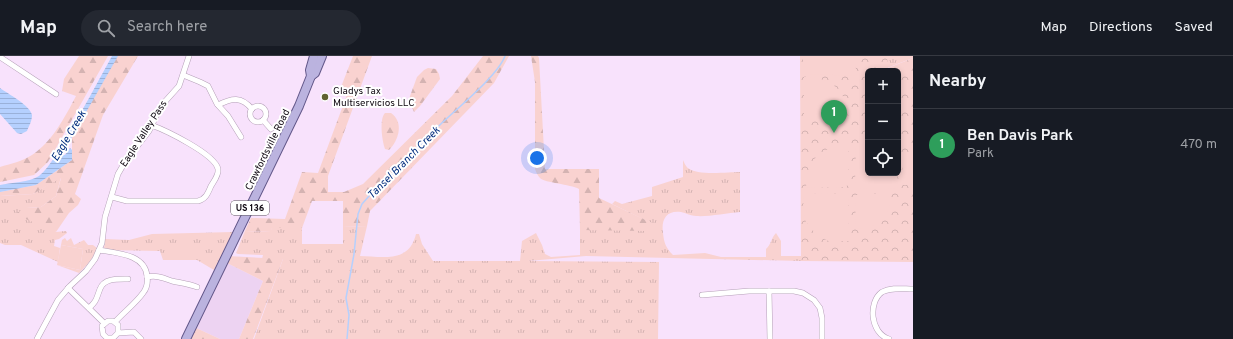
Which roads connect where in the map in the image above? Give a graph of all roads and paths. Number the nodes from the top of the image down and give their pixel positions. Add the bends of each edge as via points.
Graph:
1 (189, 56) edge
2 (314, 56) edge
3 (322, 56) edge
4 (0, 57) edge
5 (183, 75) junction
6 (311, 76) junction
7 (56, 94) dead end
8 (218, 105) junction
9 (252, 109) junction
10 (263, 120) junction
11 (151, 126) junction
12 (271, 129) dead end
13 (241, 137) dead end
14 (112, 196) junction
15 (99, 250) junction
16 (147, 277) junction
17 (128, 279) dead end
18 (197, 287) dead end
19 (68, 288) junction
20 (913, 289) edge
21 (769, 291) junction
22 (702, 295) dead end
23 (89, 308) junction
24 (115, 322) junction
25 (104, 323) junction
26 (118, 333) junction
27 (37, 339) edge
28 (109, 339) edge
29 (141, 339) edge
30 (186, 339) edge
31 (770, 339) edge
32 (822, 339) edge
33 (889, 339) edge

1 - 5 street, Eagle Valley Pass
2 - 6 main road, Crawfordsville Road / US 136
3 - 6 main road, Crawfordsville Road / US 136 via 315,73
4 - 7 street
5 - 8 street via 208,86
5 - 11 street, Eagle Valley Pass via 177,89 161,106
6 - 30 main road, Crawfordsville Road / US 136 via 278,152
8 - 9 street via 236,99 245,102
8 - 13 street
9 - 10 street via 252,119 258,122
9 - 10 street via 258,106 263,108 266,113
10 - 12 street
11 - 14 street, Eagle Valley Pass via 122,167
11 - 14 street via 174,135 216,163 217,174 207,195 201,200 127,201
14 - 15 street, Eagle Valley Pass
15 - 16 street via 135,258 143,266
15 - 19 street, Eagle Valley Pass via 90,267
16 - 18 street via 161,276
16 - 24 street via 147,286 142,295
17 - 23 street via 106,282 100,289 97,300
19 - 23 street
19 - 27 street, Eagle Valley Pass
20 - 33 street via 890,289 879,295 874,304 874,325 879,334
21 - 22 street
21 - 31 street
21 - 32 street via 798,291 809,295 821,313
23 - 25 street
24 - 25 street
24 - 26 street via 119,327
25 - 28 street via 102,332
26 - 28 street
26 - 29 street via 134,332

